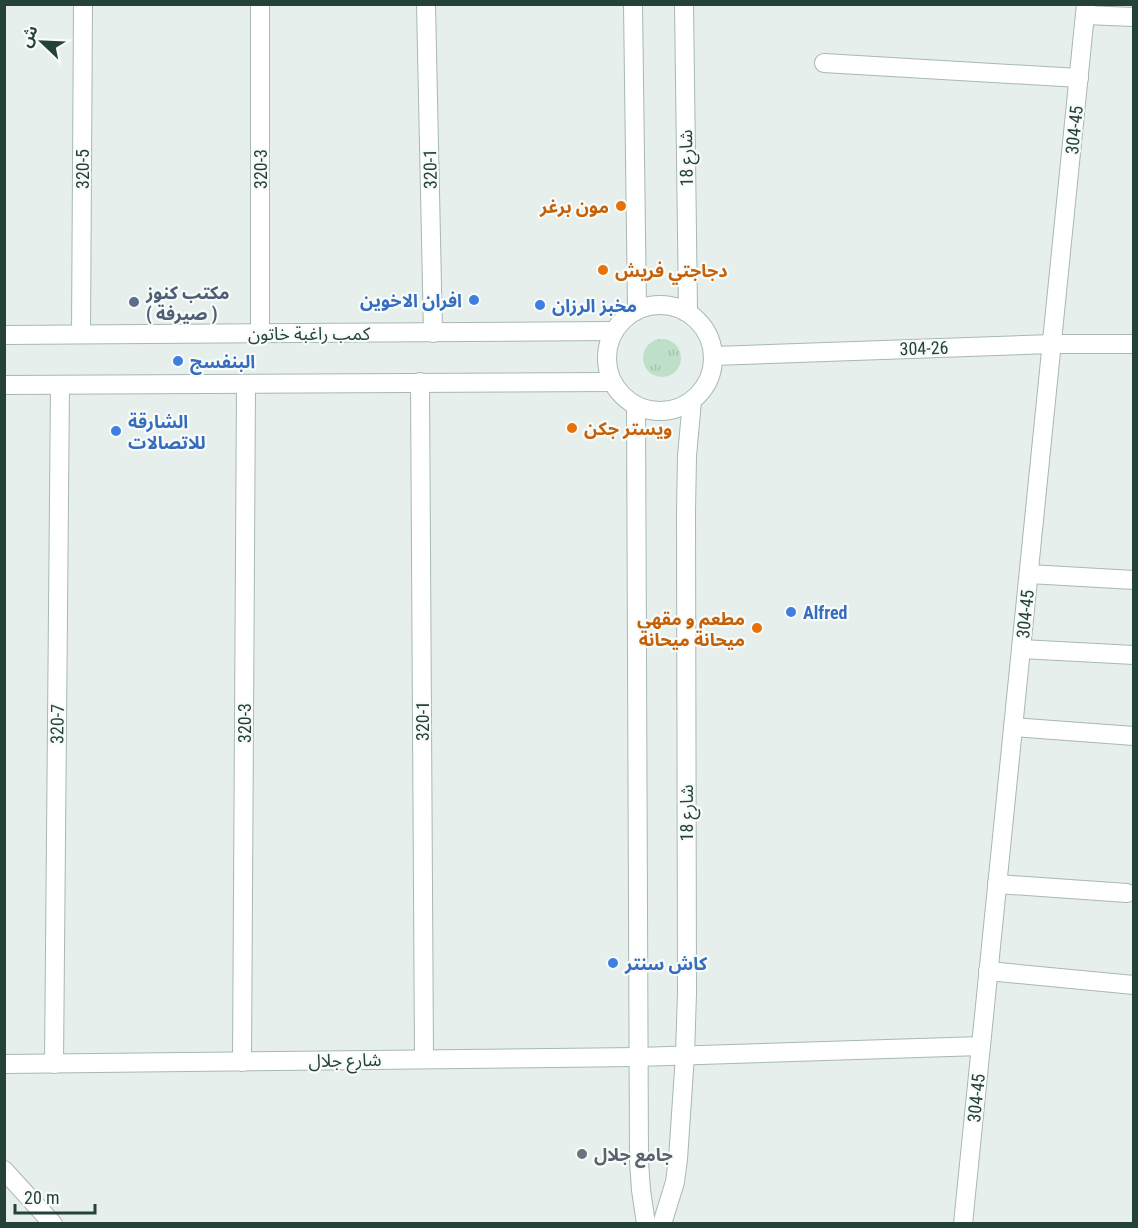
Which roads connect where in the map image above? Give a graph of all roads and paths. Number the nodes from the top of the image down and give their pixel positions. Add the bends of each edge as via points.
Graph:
1 (83, 4) edge
2 (260, 4) edge
3 (426, 4) edge
4 (633, 4) edge
5 (684, 4) edge
6 (1086, 10) edge
7 (1134, 16) edge
8 (824, 63) dead end
9 (1079, 78) junction
10 (637, 309) junction
11 (688, 311) junction
12 (614, 331) junction
13 (433, 333) junction
14 (81, 334) junction
15 (261, 334) junction
16 (4, 335) edge
17 (1052, 344) junction
18 (1134, 344) edge
19 (714, 356) junction
20 (420, 382) junction
21 (612, 382) junction
22 (246, 384) junction
23 (4, 385) edge
24 (60, 385) junction
25 (692, 401) junction
26 (636, 406) junction
27 (1029, 574) junction
28 (1134, 580) edge
29 (1021, 649) junction
30 (1134, 655) edge
31 (1013, 727) junction
32 (1134, 736) edge
33 (997, 884) junction
34 (1127, 893) dead end
35 (988, 971) junction
36 (1134, 985) edge
37 (981, 1046) junction
38 (685, 1055) junction
39 (638, 1057) junction
40 (424, 1059) junction
41 (242, 1062) junction
42 (4, 1064) edge
43 (54, 1064) junction
44 (4, 1170) edge
45 (53, 1224) edge
46 (646, 1224) edge
47 (662, 1224) edge
48 (963, 1224) edge

1 - 14 street, 320-5
2 - 15 street, 320-3
3 - 13 street, 320-1
4 - 10 street
5 - 11 street, شارع 18
6 - 7 street
6 - 9 street, 304-45
8 - 9 street
9 - 17 street, 304-45
10 - 11 street via 663,304
10 - 12 street
11 - 19 street via 707,331
12 - 13 street, كمب راغبة خاتون
12 - 21 street via 607,356
13 - 15 street, كمب راغبة خاتون
14 - 15 street, كمب راغبة خاتون
14 - 16 street, كمب راغبة خاتون
17 - 18 street, 304-26
17 - 19 street, 304-26
17 - 27 street, 304-45
19 - 25 street via 708,381
20 - 21 street
20 - 22 street
20 - 40 street, 320-1
21 - 26 street
22 - 24 street
22 - 41 street, 320-3
23 - 24 street
24 - 43 street, 320-7
25 - 26 street via 665,411
25 - 38 street, شارع 18 via 686,512
26 - 39 street
27 - 28 street
27 - 29 street, 304-45
29 - 30 street
29 - 31 street, 304-45
31 - 32 street
31 - 33 street, 304-45
33 - 34 street
33 - 35 street, 304-45
35 - 36 street
35 - 37 street, 304-45
37 - 38 street, شارع جلال
37 - 48 street, 304-45
38 - 39 street, شارع جلال
38 - 47 street, شارع 18 via 676,1171
39 - 40 street, شارع جلال
39 - 46 street via 639,1161
40 - 41 street, شارع جلال
41 - 43 street, شارع جلال
42 - 43 street, شارع جلال
44 - 45 street

